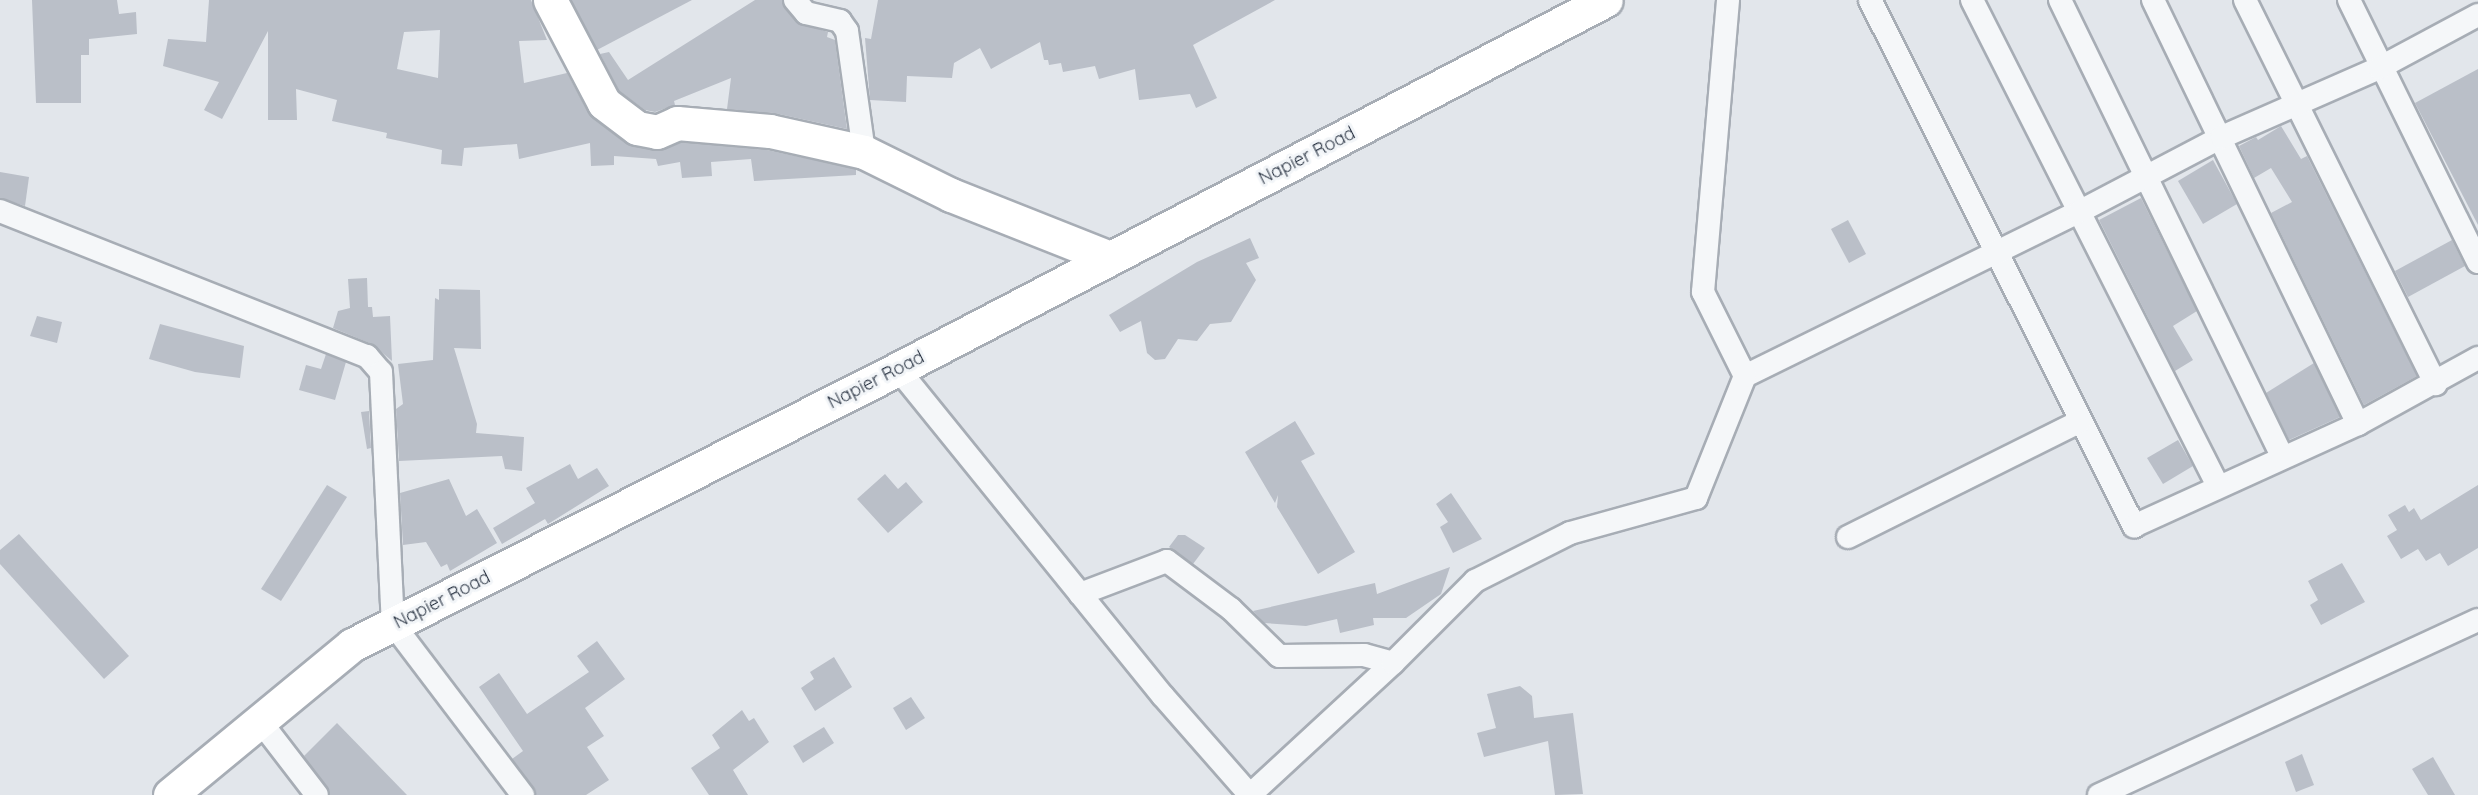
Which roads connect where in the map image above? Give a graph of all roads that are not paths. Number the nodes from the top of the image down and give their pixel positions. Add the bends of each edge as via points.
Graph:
1 (550, 0) edge
2 (795, 0) edge
3 (1606, 0) edge
4 (1728, 0) edge
5 (1870, 0) edge
6 (1972, 0) edge
7 (2060, 0) edge
8 (2153, 0) edge
9 (2245, 0) edge
10 (2349, 0) edge
11 (2478, 15) edge
12 (2379, 68) junction
13 (2296, 108) junction
14 (2222, 137) junction
15 (864, 152) junction
16 (2146, 176) junction
17 (0, 211) edge
18 (2079, 212) junction
19 (1997, 252) junction
20 (1110, 258) junction
21 (2478, 261) edge
22 (2478, 358) edge
23 (898, 369) junction
24 (1745, 376) junction
25 (2436, 384) junction
26 (2081, 421) junction
27 (2358, 424) junction
28 (2283, 458) junction
29 (2218, 486) junction
30 (1848, 537) dead end
31 (1080, 594) junction
32 (2478, 620) edge
33 (393, 624) junction
34 (1394, 663) junction
35 (260, 721) junction
36 (170, 795) edge
37 (317, 795) edge
38 (523, 795) edge
39 (1250, 795) edge
40 (2099, 795) edge

1 - 15 street via 604,103 637,129 657,132 677,123 770,131
2 - 15 street via 806,13 840,21 847,30
3 - 20 street, Napier Road
4 - 24 street via 1703,292
5 - 19 street
6 - 18 street
7 - 16 street
8 - 14 street
9 - 13 street
10 - 12 street
11 - 12 street
12 - 13 street
12 - 21 street
13 - 14 street
13 - 25 street
14 - 16 street
14 - 27 street
15 - 20 street via 951,195
16 - 18 street
16 - 28 street
17 - 33 street via 367,356 381,372
18 - 19 street
18 - 29 street
19 - 24 street
19 - 26 street
20 - 23 street, Napier Road
22 - 25 street
23 - 31 street
23 - 33 street, Napier Road
24 - 34 street via 1696,498 1570,533 1475,581
25 - 27 street
26 - 29 street via 2134,526
26 - 30 street
27 - 28 street
28 - 29 street
31 - 34 street via 1167,561 1231,609 1279,656 1364,655
31 - 39 street
32 - 40 street
33 - 35 street, Napier Road via 352,645
33 - 38 street
34 - 39 street
35 - 36 street, Napier Road
35 - 37 street

